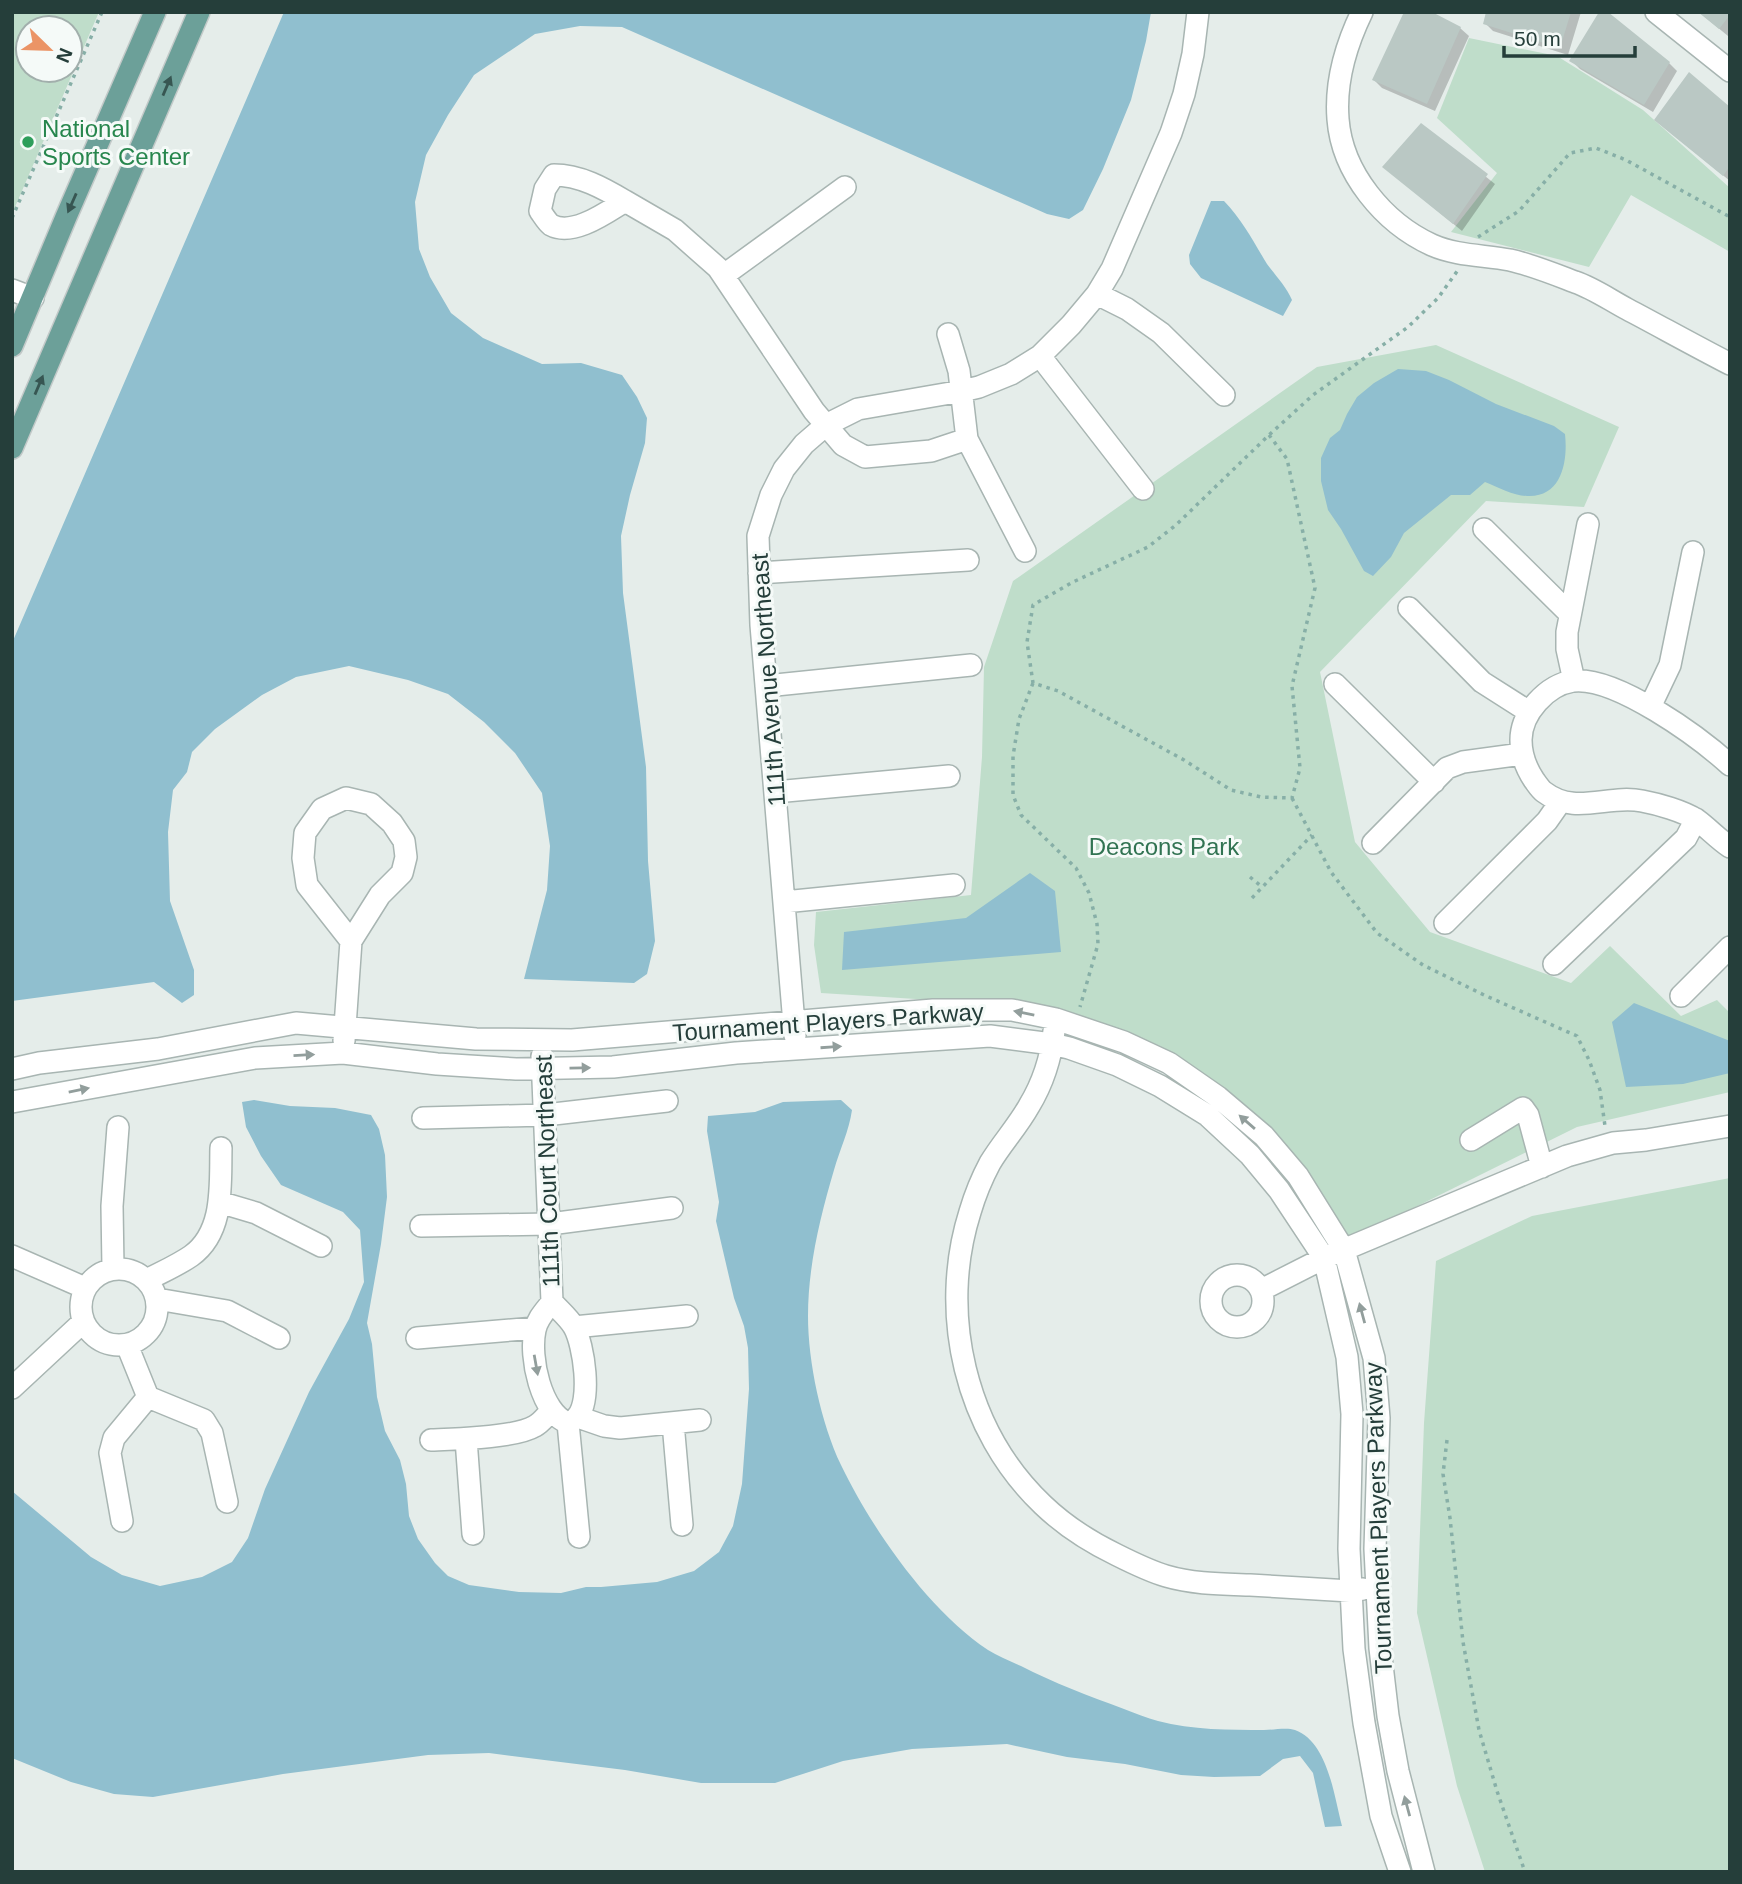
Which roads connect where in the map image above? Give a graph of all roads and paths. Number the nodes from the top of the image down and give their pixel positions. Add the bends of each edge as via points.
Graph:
1 (102, 12) edge
2 (155, 12) edge
3 (199, 12) edge
4 (1198, 12) edge
5 (1362, 12) edge
6 (1656, 12) edge
7 (1730, 71) edge
8 (845, 187) dead end
9 (625, 201) dead end
10 (12, 218) edge
11 (724, 275) junction
12 (12, 290) edge
13 (1097, 294) junction
14 (33, 298) junction
15 (947, 334) dead end
16 (12, 346) edge
17 (1040, 356) junction
18 (1730, 363) edge
19 (962, 391) junction
20 (1224, 395) dead end
21 (827, 425) junction
22 (967, 439) junction
23 (12, 448) edge
24 (1143, 489) dead end
25 (1588, 524) dead end
26 (1483, 529) dead end
27 (1025, 551) dead end
28 (1693, 552) dead end
29 (968, 560) dead end
30 (760, 573) junction
31 (1409, 608) dead end
32 (1570, 614) junction
33 (971, 665) dead end
34 (1574, 681) junction
35 (1033, 683) junction
36 (1335, 684) dead end
37 (766, 686) junction
38 (1650, 707) junction
39 (1530, 712) junction
40 (1522, 754) junction
41 (1730, 765) edge
42 (949, 776) dead end
43 (1434, 782) junction
44 (775, 792) junction
45 (1292, 798) junction
46 (1562, 801) junction
47 (1696, 819) junction
48 (1312, 835) junction
49 (1373, 843) dead end
50 (1730, 846) edge
51 (1250, 877) dead end
52 (954, 885) dead end
53 (1262, 887) junction
54 (1252, 898) dead end
55 (784, 902) junction
56 (1445, 923) dead end
57 (351, 941) junction
58 (1730, 947) edge
59 (1554, 964) dead end
60 (1681, 996) dead end
61 (1065, 1021) junction
62 (794, 1023) junction
63 (345, 1027) junction
64 (541, 1040) junction
65 (1052, 1044) junction
66 (796, 1049) junction
67 (343, 1053) junction
68 (543, 1068) junction
69 (12, 1069) edge
70 (667, 1101) dead end
71 (12, 1102) edge
72 (545, 1115) junction
73 (423, 1118) dead end
74 (1606, 1126) dead end
75 (1730, 1126) edge
76 (118, 1128) dead end
77 (1471, 1140) dead end
78 (221, 1148) dead end
79 (1542, 1167) junction
80 (219, 1202) junction
81 (672, 1208) dead end
82 (550, 1224) junction
83 (421, 1226) dead end
84 (321, 1246) dead end
85 (1344, 1250) junction
86 (12, 1256) edge
87 (1324, 1258) junction
88 (113, 1268) junction
89 (85, 1288) junction
90 (152, 1290) junction
91 (1261, 1290) dead end
92 (552, 1302) junction
93 (687, 1316) dead end
94 (83, 1322) junction
95 (574, 1327) junction
96 (535, 1328) junction
97 (279, 1338) dead end
98 (417, 1338) dead end
99 (127, 1345) junction
100 (12, 1388) edge
101 (148, 1397) junction
102 (566, 1417) junction
103 (700, 1420) dead end
104 (673, 1423) junction
105 (466, 1439) junction
106 (431, 1440) dead end
107 (1447, 1440) dead end
108 (227, 1502) dead end
109 (122, 1521) dead end
110 (682, 1525) dead end
111 (473, 1534) dead end
112 (579, 1537) dead end
113 (1376, 1588) junction
114 (1350, 1591) junction
115 (1423, 1869) edge
116 (1401, 1872) edge
117 (1525, 1872) edge

1 - 10 path
2 -> 14 main road
23 -> 3 main road
4 - 13 street, 111th Avenue Northeast via 1194,54 1171,133
5 - 18 street via 1340,74 1338,120 1346,154 1379,207 1433,246 1510,260 1578,283
6 - 7 street
8 - 11 street
9 - 11 street via 675,230
11 - 21 street
12 - 14 street
13 - 17 street, 111th Avenue Northeast
13 - 20 street via 1161,333
14 - 16 main road
15 - 19 street
17 - 19 street, 111th Avenue Northeast via 1011,374
17 - 24 street
19 - 21 street, 111th Avenue Northeast via 858,409
19 - 22 street
21 - 22 street via 843,445 865,457 931,452
21 - 30 street, 111th Avenue Northeast via 783,468 758,536
22 - 27 street
25 - 32 street
26 - 32 street
28 - 38 street via 1670,666
29 - 30 street
30 - 37 street, 111th Avenue Northeast
31 - 39 street via 1482,682
32 - 34 street via 1567,649
33 - 37 street
34 - 38 street via 1597,682
34 - 39 street via 1556,686
35 - 45 path via 1058,691 1231,790
35 - 45 path via 1027,642 1033,605 1148,547 1269,435 1287,459 1315,588 1292,686 1300,768
35 - 61 path via 1019,719 1013,795 1021,815 1076,868 1097,924 1098,944
36 - 43 street
37 - 44 street, 111th Avenue Northeast
38 - 41 street
39 - 40 street via 1520,738
40 - 43 street via 1463,762 1447,768
40 - 46 street via 1543,792
42 - 44 street
43 - 49 street
44 - 55 street, 111th Avenue Northeast
45 - 48 path
46 - 47 street via 1576,805 1639,800
46 - 56 street
47 - 50 street
47 - 59 street via 1686,838
48 - 53 path
48 - 74 path via 1331,872 1377,933 1423,965 1577,1036 1600,1090
51 - 53 path
52 - 55 street
53 - 54 path
55 - 62 street, 111th Avenue Northeast
57 - 57 street via 380,895 402,873 406,857 404,841 392,823 371,804 346,798 322,809 305,832 303,858 307,885
57 - 63 street
58 - 60 street
61 -> 62 street, Tournament Players Parkway via 1012,1010 933,1010
61 - 65 street
85 -> 61 street, Tournament Players Parkway via 1298,1176 1264,1136 1218,1097 1169,1063
62 - 64 street, Tournament Players Parkway
62 - 66 street, 111th Avenue Northeast
63 - 64 street, Tournament Players Parkway
63 - 67 street
63 - 69 street, Tournament Players Parkway via 296,1023 158,1049
64 - 68 street, 111th Court Northeast
66 -> 65 street, Tournament Players Parkway via 990,1036
65 - 87 street, Tournament Players Parkway via 1117,1065 1207,1115 1279,1190
65 - 114 street via 1039,1088 979,1186 958,1268 958,1333 964,1364 973,1395 1001,1453 1042,1504 1068,1527 1131,1562 1198,1583
68 -> 66 street, Tournament Players Parkway via 613,1067
67 - 68 street, Tournament Players Parkway via 437,1064
71 -> 67 street, Tournament Players Parkway via 255,1058
68 - 72 street, 111th Court Northeast
70 - 72 street
72 - 73 street
72 - 82 street, 111th Court Northeast
75 - 79 street via 1613,1143
76 - 88 street
77 - 79 street via 1523,1108
78 - 80 street
79 - 85 street
80 - 84 street via 257,1213
80 - 90 street via 206,1242
81 - 82 street
82 - 83 street
82 - 92 street, 111th Court Northeast
85 - 87 street
113 -> 85 street, Tournament Players Parkway via 1379,1418 1374,1358
86 - 89 street
87 - 91 street
87 - 114 street, Tournament Players Parkway via 1347,1357 1352,1414
88 - 89 street
88 - 90 street via 139,1274
89 - 94 street via 80,1309
90 - 97 street via 227,1311
90 - 99 street via 157,1315 149,1332
92 - 95 street
92 - 96 street
93 - 95 street
94 - 99 street via 94,1337 110,1345
94 - 100 street
95 - 102 street via 583,1358 585,1397
96 - 98 street
96 -> 102 street via 536,1370 545,1400
99 - 101 street
101 - 108 street via 204,1420 212,1433
101 - 109 street via 114,1438 110,1453
102 - 104 street via 620,1428
102 - 105 street via 524,1431
102 - 112 street
103 - 104 street
104 - 110 street
105 - 106 street
105 - 111 street
107 - 117 path via 1443,1474 1463,1642 1479,1730
113 - 114 street
115 -> 113 street, Tournament Players Parkway via 1388,1716
114 - 116 street, Tournament Players Parkway via 1364,1723 1381,1816
115 - 116 street

